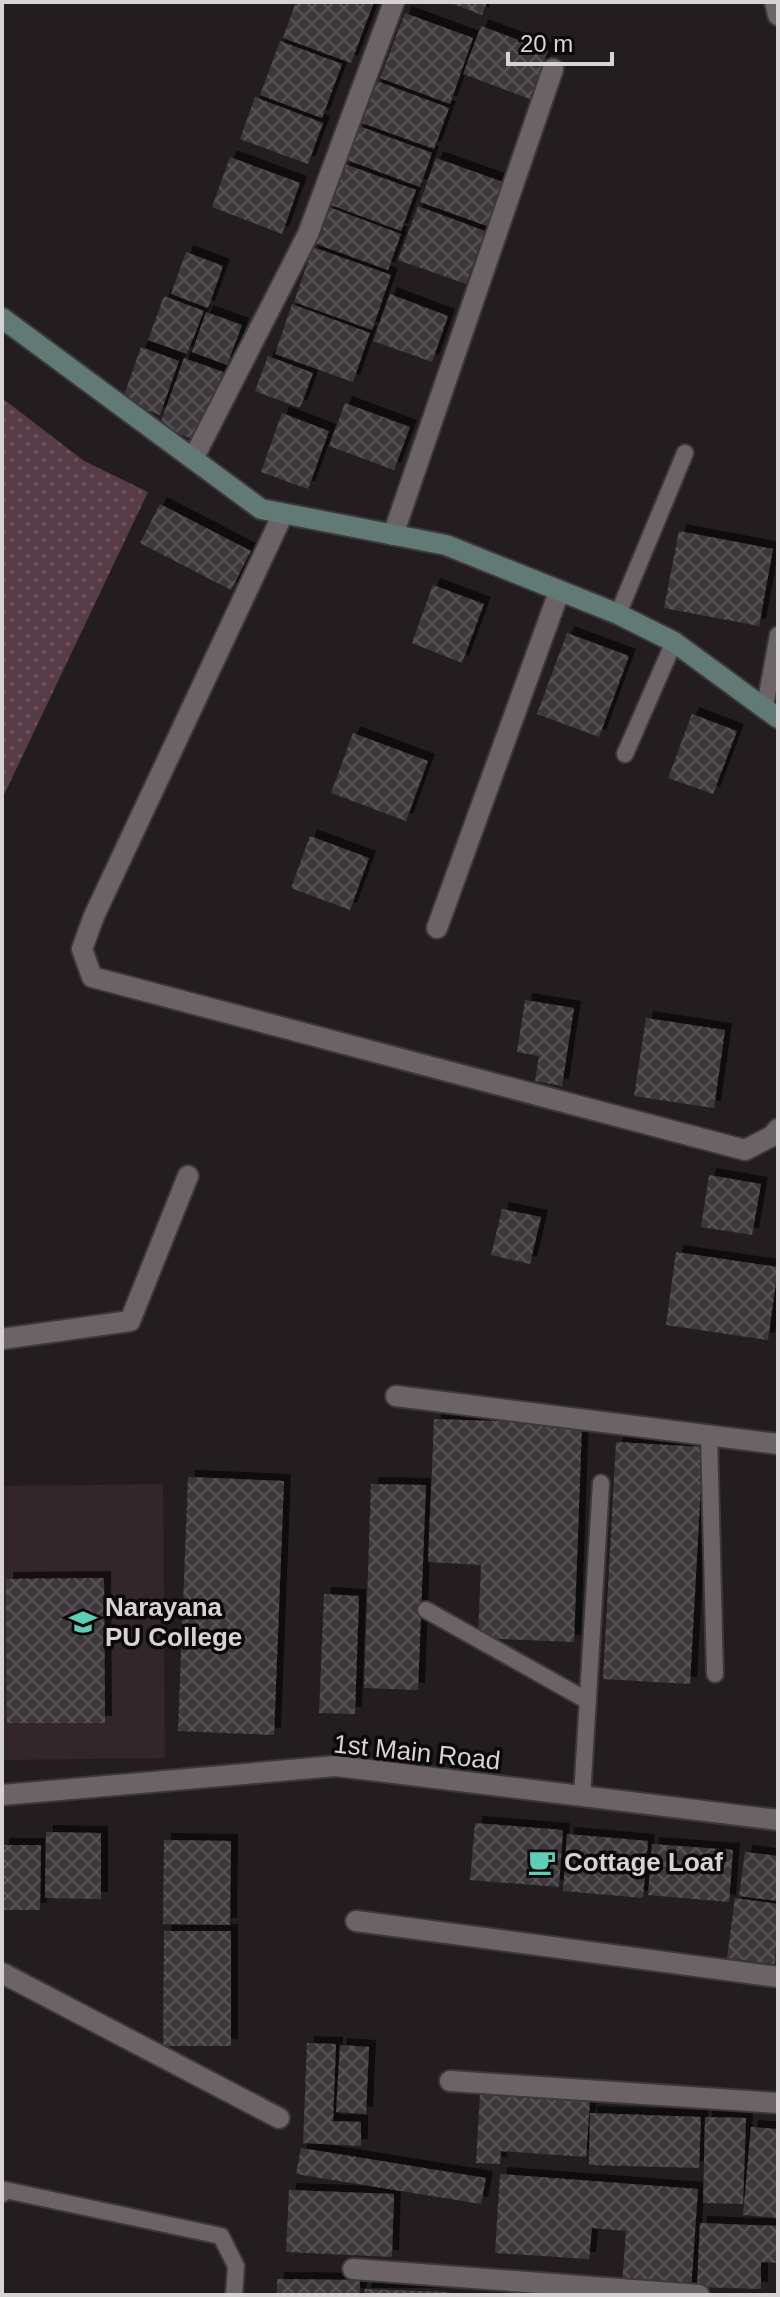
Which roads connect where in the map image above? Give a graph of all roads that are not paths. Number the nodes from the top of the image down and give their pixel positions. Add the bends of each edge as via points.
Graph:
1 (394, 2) edge
2 (775, 2) edge
3 (778, 15) edge
4 (553, 69) dead end
5 (2, 318) edge
6 (685, 453) dead end
7 (193, 459) junction
8 (283, 514) junction
9 (393, 535) junction
10 (559, 592) junction
11 (618, 614) junction
12 (778, 635) edge
13 (674, 642) junction
14 (772, 712) edge
15 (625, 754) dead end
16 (437, 928) dead end
17 (778, 1129) edge
18 (188, 1176) dead end
19 (2, 1339) edge
20 (396, 1396) dead end
21 (709, 1435) junction
22 (778, 1444) edge
23 (601, 1483) dead end
24 (426, 1610) dead end
25 (715, 1674) dead end
26 (588, 1701) junction
27 (2, 1795) edge
28 (582, 1796) junction
29 (778, 1820) edge
30 (356, 1921) dead end
31 (2, 1973) edge
32 (778, 1977) edge
33 (450, 2081) dead end
34 (778, 2103) edge
35 (279, 2118) dead end
36 (2, 2194) edge
37 (353, 2269) dead end
38 (234, 2295) edge
39 (699, 2295) edge

1 - 7 street via 308,234
2 - 3 street
4 - 9 street
5 - 7 main road
6 - 11 lane
7 - 8 main road via 261,509
8 - 9 main road
8 - 17 street via 94,916 82,949 92,977 745,1150
9 - 10 main road via 446,545
10 - 11 main road
10 - 16 street
11 - 13 main road
12 - 14 lane
13 - 14 main road
13 - 15 lane
18 - 19 street via 130,1321
20 - 21 street
21 - 22 street
21 - 25 lane
23 - 26 lane
24 - 26 lane
26 - 28 lane
27 - 28 street, 1st Main Road via 336,1766
28 - 29 street, 1st Main Road
30 - 32 street
31 - 35 street
33 - 34 street
36 - 38 lane via 5,2190 221,2236 236,2266
37 - 39 street

